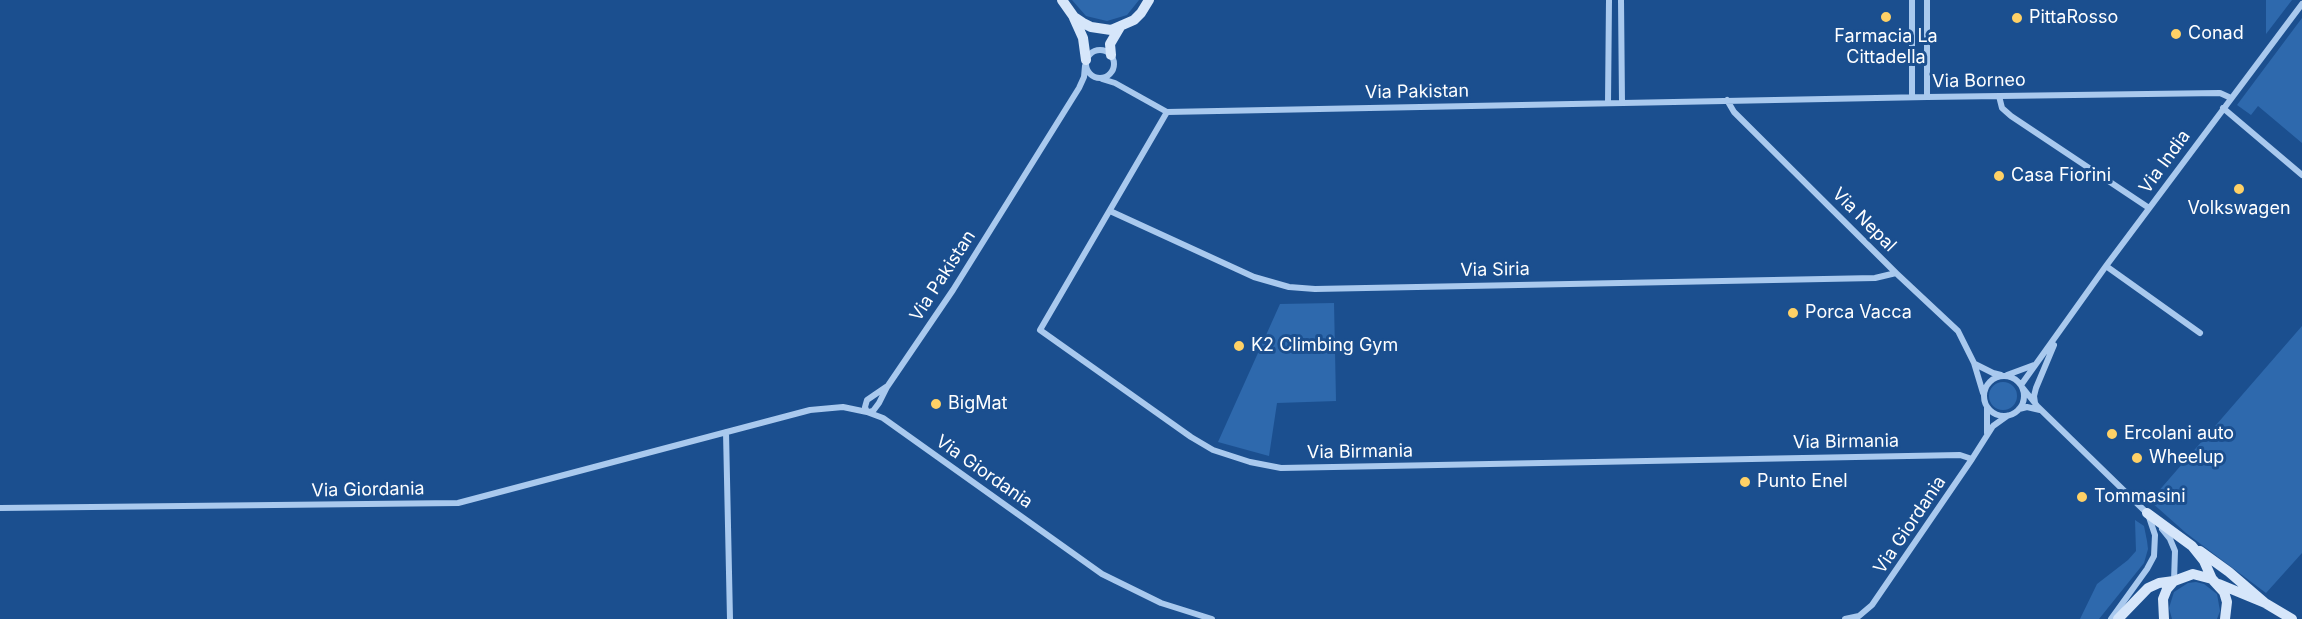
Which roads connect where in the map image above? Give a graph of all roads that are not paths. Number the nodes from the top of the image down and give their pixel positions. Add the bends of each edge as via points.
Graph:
1 (1062, 0) edge
2 (1149, 0) edge
3 (1160, 0) edge
4 (1609, 0) edge
5 (1621, 0) edge
6 (1912, 0) edge
7 (1927, 0) edge
8 (2301, 2) edge
9 (1141, 13) junction
10 (1074, 17) junction
11 (1120, 27) junction
12 (1111, 55) junction
13 (1085, 63) junction
14 (1112, 73) junction
15 (1100, 79) junction
16 (1115, 83) junction
17 (1079, 88) junction
18 (1999, 96) junction
19 (1912, 97) junction
20 (1927, 97) junction
21 (2231, 98) junction
22 (1727, 100) junction
23 (1623, 102) junction
24 (1608, 103) junction
25 (2223, 108) junction
26 (1167, 112) junction
27 (2302, 175) edge
28 (2150, 208) junction
29 (1110, 211) junction
30 (2106, 266) junction
31 (1896, 273) junction
32 (2200, 333) dead end
33 (2060, 334) junction
34 (1974, 363) junction
35 (2037, 363) junction
36 (2005, 375) junction
37 (2022, 386) junction
38 (887, 387) junction
39 (1983, 393) junction
40 (867, 400) junction
41 (879, 403) junction
42 (2035, 403) junction
43 (1986, 407) junction
44 (851, 408) junction
45 (2019, 409) junction
46 (2040, 410) junction
47 (867, 412) junction
48 (2007, 416) junction
49 (883, 418) junction
50 (726, 432) junction
51 (1987, 434) junction
52 (1972, 459) junction
53 (0, 508) edge
54 (2147, 513) junction
55 (2192, 546) junction
56 (2174, 581) junction
57 (2215, 581) junction
58 (2265, 603) junction
59 (730, 619) edge
60 (1212, 619) edge
61 (1845, 619) edge
62 (2111, 619) edge
63 (2118, 619) edge
64 (2164, 619) edge
65 (2225, 619) edge
66 (2292, 619) edge

1 - 10 main road
2 - 9 main road
3 - 9 main road
4 - 24 street
5 - 23 street
6 - 19 street
7 - 20 street
8 - 21 street, Via India
9 - 11 main road
10 - 11 main road via 1091,27
10 - 13 main road via 1082,35
11 - 12 main road via 1110,44
12 - 13 street via 1103,50 1094,51
12 - 14 street
13 - 15 street via 1089,75
13 - 17 street, Via Pakistan
14 - 15 street
14 - 16 street
15 - 16 street
15 - 17 street
16 - 26 street
17 - 38 street, Via Pakistan via 948,298
18 - 20 street, Via Borneo
18 - 21 street, Via Borneo via 2220,93
18 - 28 street via 2005,112
19 - 20 street, Via Borneo
19 - 22 street, Via Borneo
21 - 25 street, Via India
22 - 23 street, Via Pakistan
22 - 31 street, Via Nepal via 1734,112
23 - 24 street, Via Pakistan
24 - 26 street, Via Pakistan
25 - 27 street
25 - 28 street, Via India
26 - 29 street, Via Birmania
28 - 30 street, Via India
29 - 31 street, Via Siria via 1254,277 1289,287 1875,278
29 - 52 street, Via Birmania via 1040,330 1191,437 1213,450 1250,462 1281,468 1960,455
30 - 32 street
30 - 33 street, Via India
31 - 34 street, Via Nepal via 1958,331
33 - 35 street, Via India
33 - 42 street, Via India via 2036,388
34 - 36 street
34 - 39 street, Via Nepal
35 - 36 street
35 - 37 street, Via India
36 - 37 street
36 - 39 street via 1992,379
37 - 42 street
37 - 45 street via 2024,399
38 - 40 street, Via Pakistan
38 - 41 street, Via Pakistan
39 - 43 street, Via Nepal
40 - 44 street, Via Pakistan
40 - 47 street
41 - 47 street, Via Pakistan
41 - 49 street
42 - 46 street
43 - 48 street
43 - 51 street
44 - 47 street, Via Giordania
44 - 50 street, Via Giordania via 810,410
45 - 46 street
45 - 48 street
46 - 54 street
47 - 49 street, Via Giordania
48 - 51 street, Via Giordania
49 - 60 street, Via Giordania via 1102,574 1161,603
50 - 53 street, Via Giordania via 458,503
50 - 59 street
51 - 52 street, Via Giordania
52 - 61 street, Via Giordania via 1872,605
54 - 55 main road
54 - 56 street via 2173,545
54 - 62 street via 2155,535 2154,556
55 - 57 main road
55 - 58 main road
56 - 57 main road via 2193,574
56 - 63 main road via 2148,588
56 - 64 main road via 2163,599
57 - 58 main road
57 - 65 main road via 2227,602
58 - 66 main road

